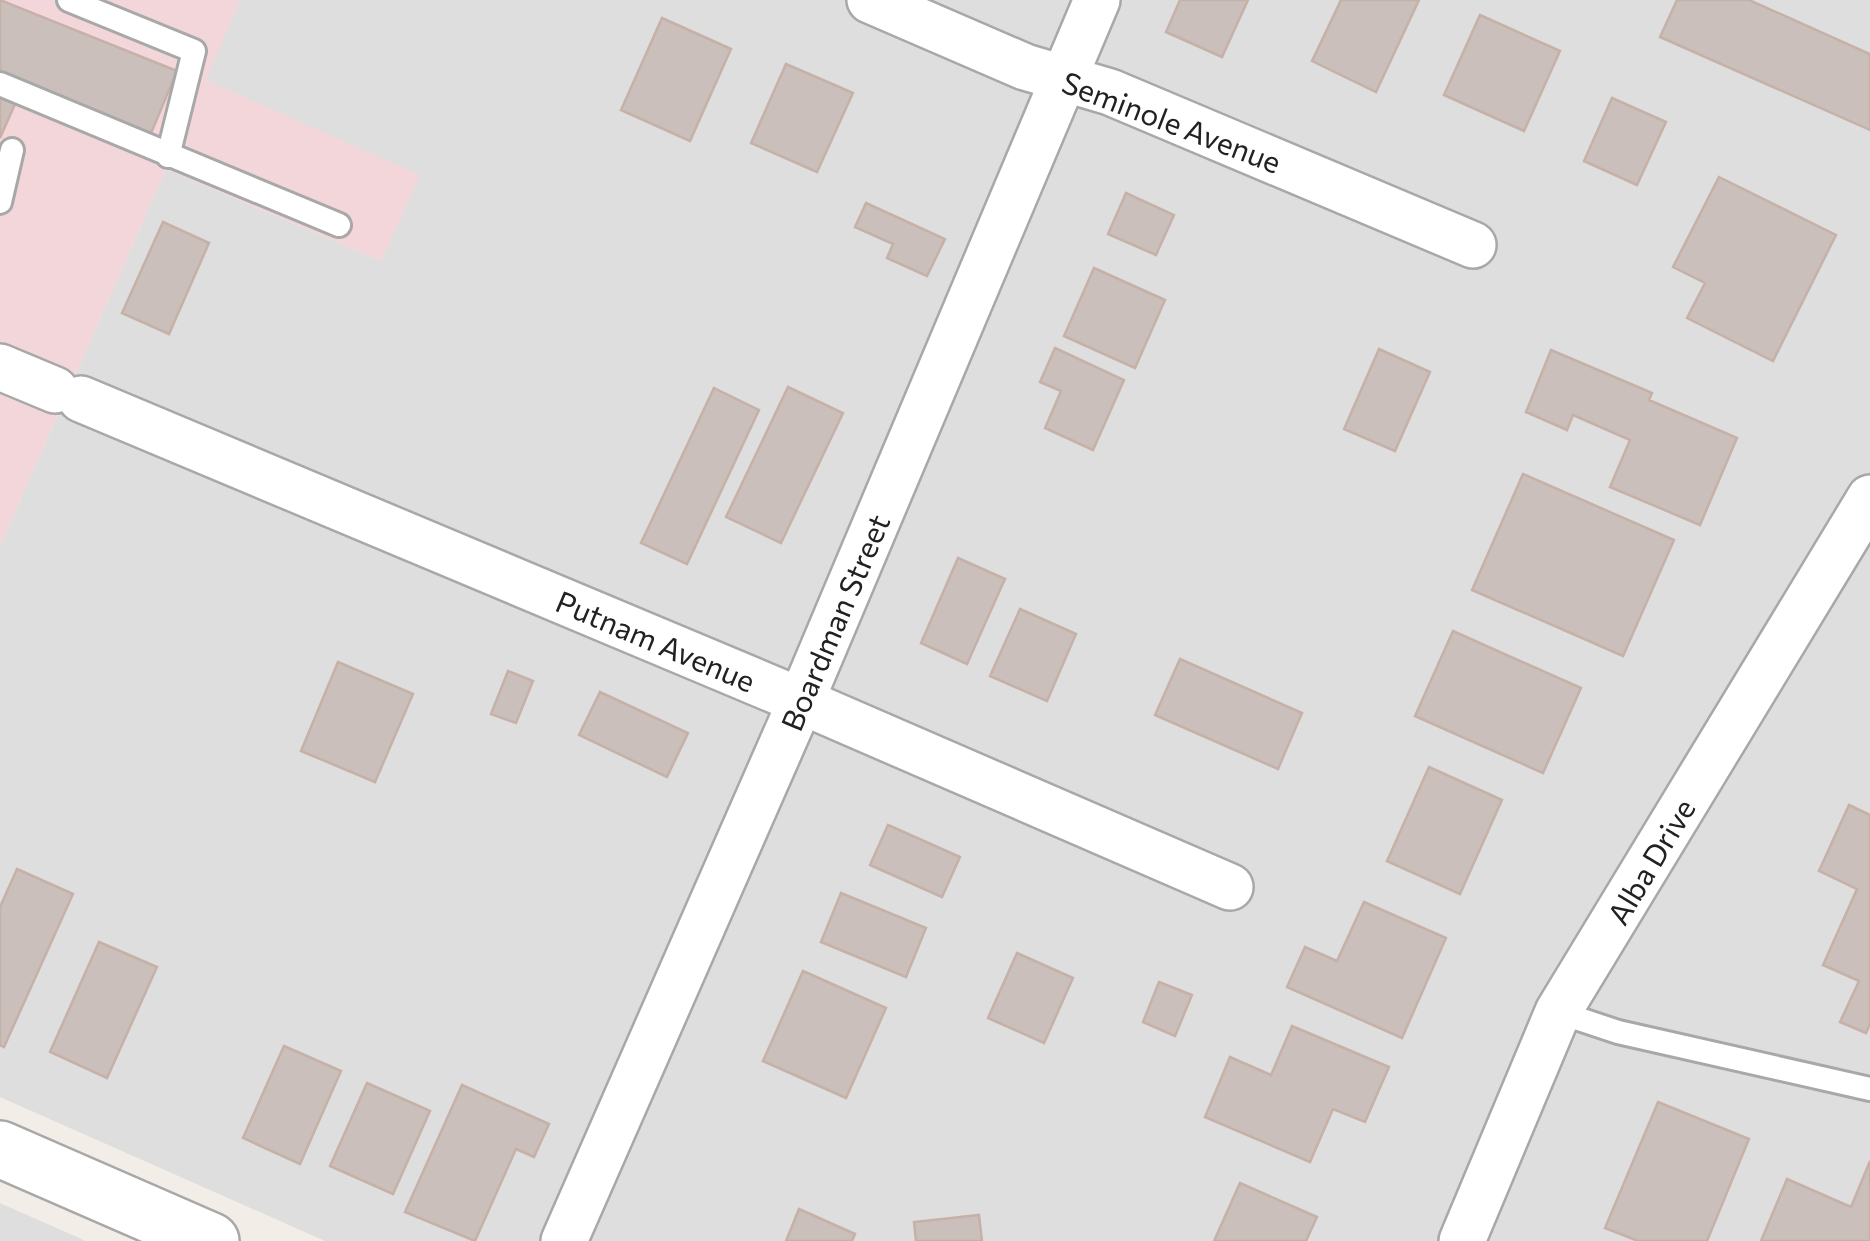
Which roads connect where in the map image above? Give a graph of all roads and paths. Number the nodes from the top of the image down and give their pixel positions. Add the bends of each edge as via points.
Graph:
1 (69, 0) edge
2 (870, 0) edge
3 (1097, 0) edge
4 (1063, 77) junction
5 (0, 84) edge
6 (12, 150) dead end
7 (168, 156) junction
8 (0, 202) edge
9 (339, 224) dead end
10 (1473, 245) dead end
11 (0, 367) edge
12 (1870, 498) edge
13 (801, 701) junction
14 (1230, 887) dead end
15 (1558, 1012) junction
16 (1870, 1089) edge
17 (0, 1149) edge
18 (211, 1241) edge
19 (564, 1241) edge
20 (1462, 1241) edge

1 - 7 lane via 194,51
2 - 4 street, Seminole Avenue
3 - 4 street, Boardman Street
4 - 10 street, Seminole Avenue
4 - 13 street, Boardman Street
5 - 7 lane
6 - 8 lane
7 - 9 lane
11 - 13 street, Putnam Avenue
12 - 15 street, Alba Drive
13 - 14 street, Putnam Avenue
13 - 19 street, Boardman Street
15 - 16 lane
15 - 20 street, Alba Drive
17 - 18 street

